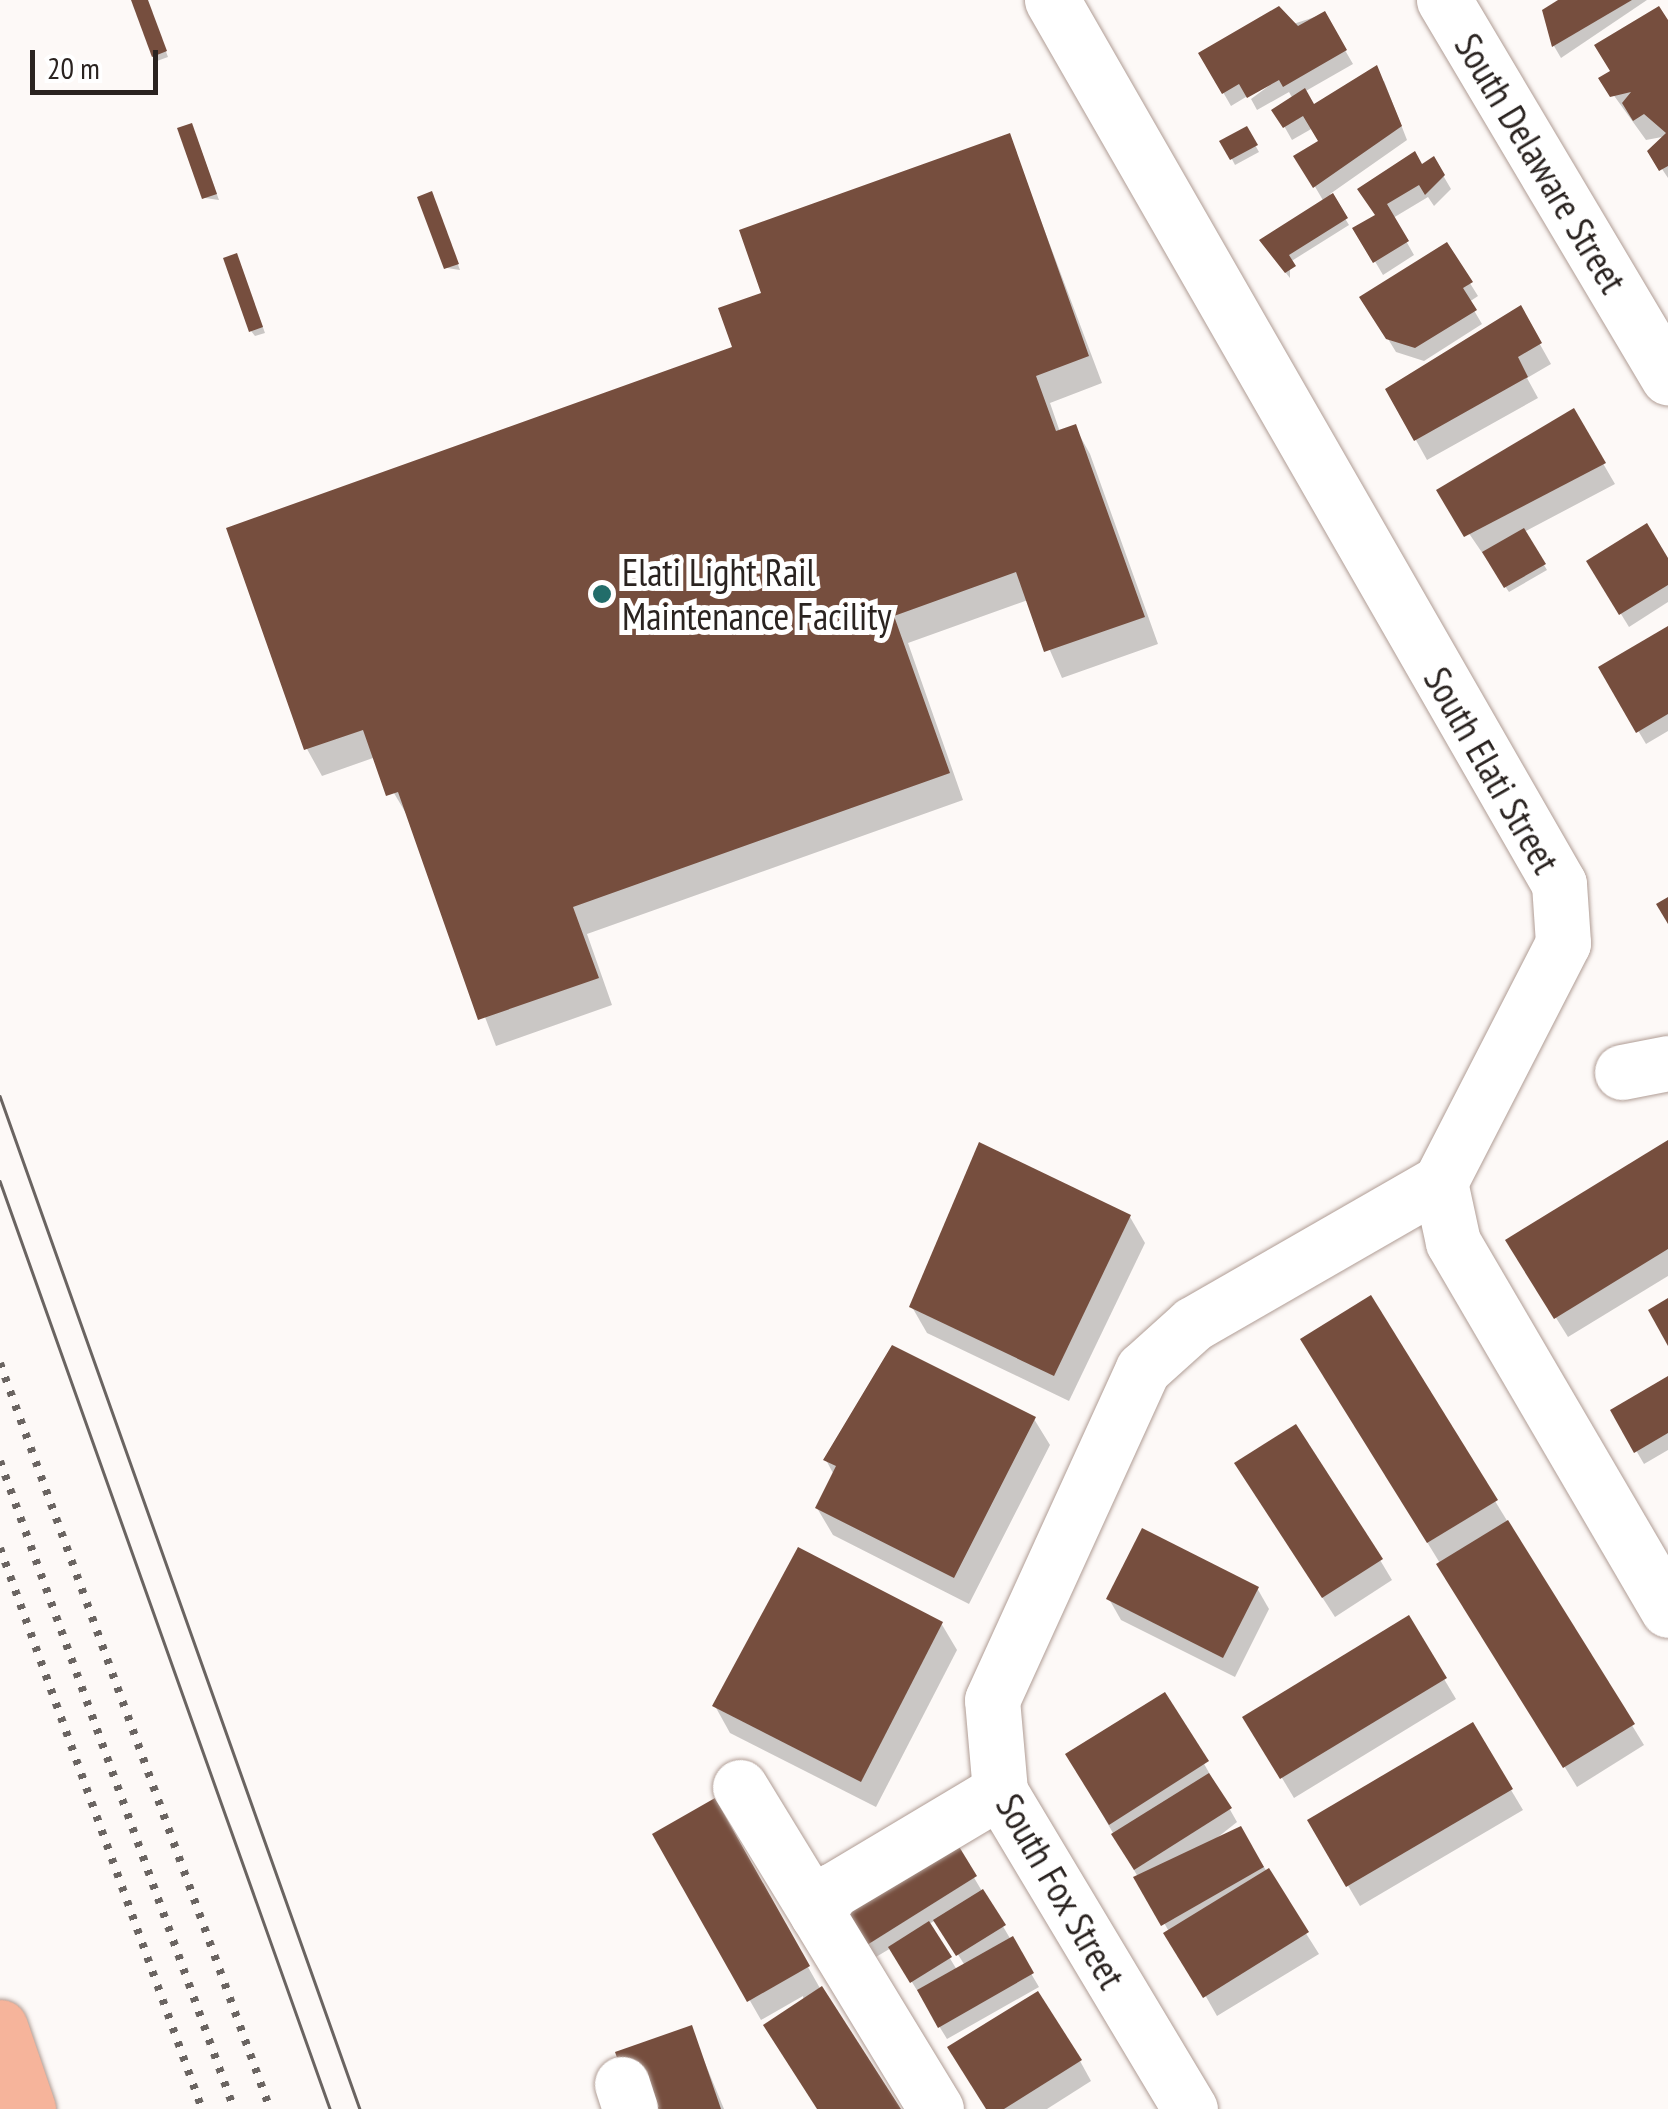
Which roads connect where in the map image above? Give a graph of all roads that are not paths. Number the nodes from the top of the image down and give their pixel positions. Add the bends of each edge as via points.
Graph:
1 (1052, 0) edge
2 (1444, 0) edge
3 (1668, 378) edge
4 (1440, 1182) junction
5 (1668, 1610) edge
6 (740, 1787) dead end
7 (1000, 1791) junction
8 (816, 1913) junction
9 (0, 2028) edge
10 (1177, 2104) edge
11 (28, 2109) edge
12 (936, 2109) edge

1 - 4 street, South Elati Street via 1559,884 1563,943
2 - 3 street, South Delaware Street
4 - 5 street via 1453,1242
4 - 7 street, South Fox Street via 1193,1324 1143,1369 1030,1602 992,1700
6 - 8 street
7 - 8 street via 832,1892
7 - 10 street, South Fox Street
8 - 12 street
9 - 11 highway

